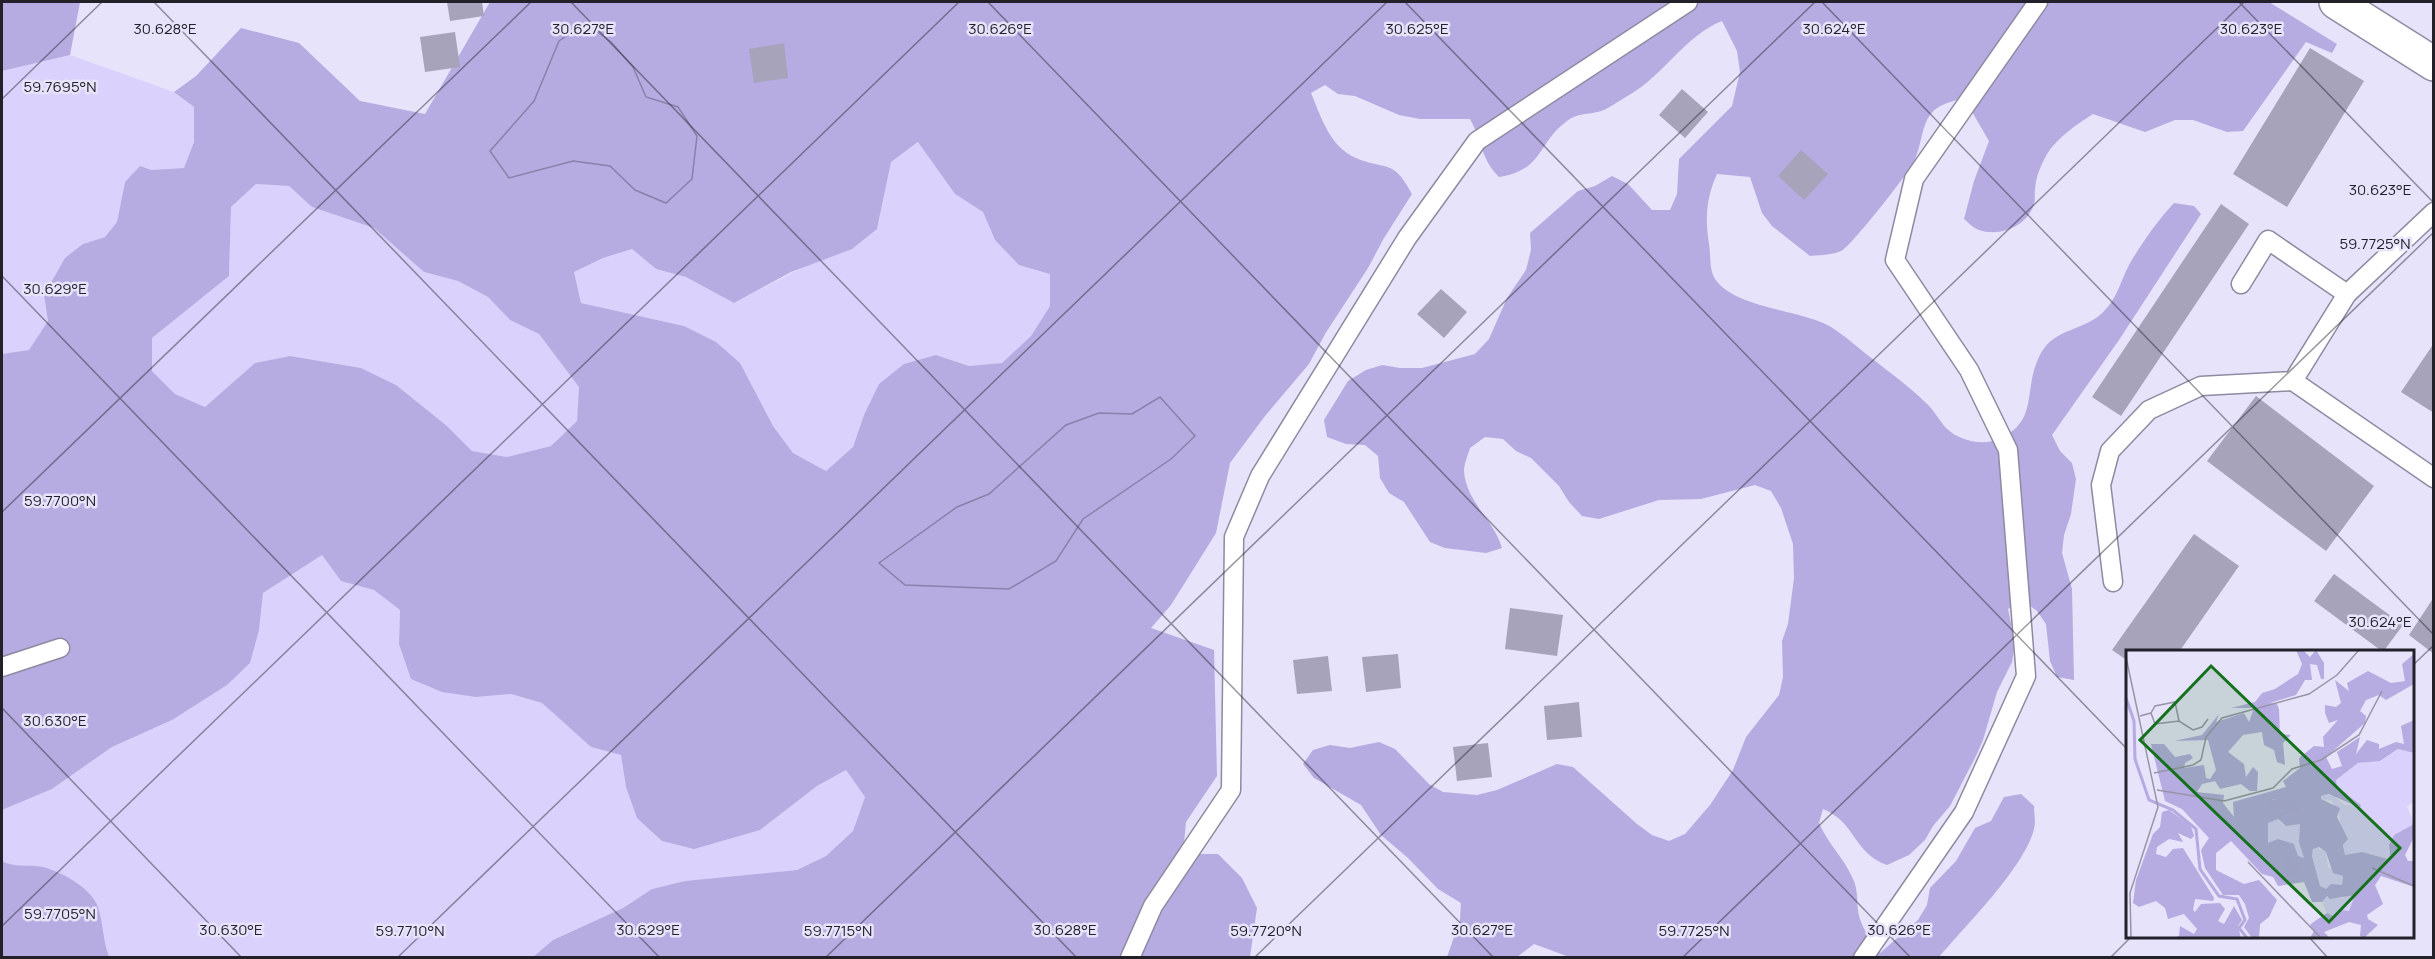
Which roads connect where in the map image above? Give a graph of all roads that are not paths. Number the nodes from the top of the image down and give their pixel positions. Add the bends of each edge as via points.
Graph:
1 (1688, 2) edge
2 (2038, 2) edge
3 (2336, 2) edge
4 (2433, 64) edge
5 (2433, 212) edge
6 (2241, 284) dead end
7 (2347, 294) junction
8 (2293, 381) junction
9 (2433, 478) edge
10 (2113, 582) dead end
11 (60, 648) dead end
12 (2, 667) edge
13 (1130, 957) edge
14 (1863, 957) edge

1 - 13 lane via 1477,141 1407,238 1260,476 1234,537 1231,789 1152,906
2 - 14 lane via 1914,179 1895,260 1969,370 2008,450 2026,676 1964,812
3 - 4 street
5 - 7 lane
6 - 7 lane via 2268,240
7 - 8 lane
8 - 9 lane
8 - 10 lane via 2201,386 2149,410 2110,451 2101,485
11 - 12 lane

